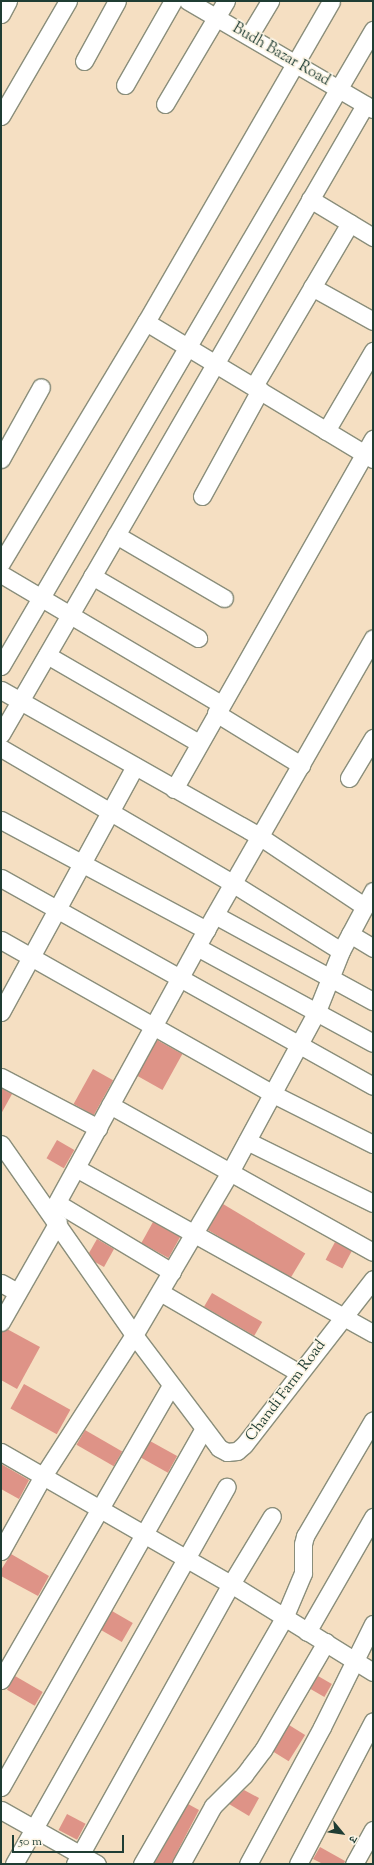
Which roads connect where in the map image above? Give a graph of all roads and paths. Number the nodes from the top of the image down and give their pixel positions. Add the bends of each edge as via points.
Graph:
1 (8, 1) edge
2 (68, 1) edge
3 (117, 1) edge
4 (173, 1) edge
5 (188, 1) edge
6 (226, 1) edge
7 (270, 1) edge
8 (331, 1) edge
9 (1, 14) edge
10 (216, 17) junction
11 (373, 30) edge
12 (249, 36) junction
13 (84, 61) dead end
14 (294, 63) junction
15 (125, 85) dead end
16 (338, 88) junction
17 (165, 104) dead end
18 (369, 107) edge
19 (1, 116) edge
20 (310, 199) junction
21 (350, 223) junction
22 (373, 237) edge
23 (312, 287) junction
24 (373, 321) edge
25 (146, 322) junction
26 (188, 347) junction
27 (373, 351) edge
28 (215, 362) junction
29 (41, 387) dead end
30 (257, 388) junction
31 (326, 431) junction
32 (373, 439) edge
33 (369, 457) edge
34 (1, 459) edge
35 (202, 496) dead end
36 (116, 535) junction
37 (1, 563) edge
38 (1, 574) edge
39 (92, 576) junction
40 (41, 597) junction
41 (224, 598) dead end
42 (70, 614) junction
43 (198, 638) dead end
44 (373, 638) edge
45 (46, 655) junction
46 (1, 666) edge
47 (1, 690) edge
48 (21, 700) junction
49 (218, 708) junction
50 (1, 734) edge
51 (373, 738) edge
52 (199, 743) junction
53 (1, 748) edge
54 (301, 765) junction
55 (136, 766) junction
56 (349, 778) dead end
57 (174, 789) junction
58 (110, 810) junction
59 (1, 820) edge
60 (259, 836) junction
61 (81, 864) junction
62 (1, 878) edge
63 (232, 883) junction
64 (373, 890) edge
65 (364, 906) junction
66 (57, 910) junction
67 (215, 915) junction
68 (206, 930) junction
69 (350, 934) junction
70 (1, 940) edge
71 (197, 947) junction
72 (373, 948) edge
73 (341, 951) junction
74 (30, 958) junction
75 (330, 977) junction
76 (180, 979) junction
77 (373, 1001) edge
78 (316, 1011) junction
79 (1, 1012) edge
80 (155, 1026) junction
81 (373, 1043) edge
82 (298, 1045) junction
83 (1, 1077) edge
84 (373, 1086) edge
85 (272, 1092) junction
86 (110, 1104) junction
87 (98, 1128) junction
88 (247, 1141) junction
89 (1, 1144) edge
90 (373, 1144) edge
91 (76, 1168) junction
92 (230, 1172) junction
93 (373, 1203) edge
94 (55, 1213) junction
95 (196, 1233) junction
96 (373, 1252) edge
97 (172, 1272) junction
98 (373, 1279) edge
99 (1, 1282) edge
100 (17, 1292) junction
101 (160, 1292) junction
102 (343, 1316) junction
103 (1, 1322) edge
104 (373, 1333) edge
105 (134, 1335) junction
106 (299, 1373) junction
107 (171, 1385) junction
108 (373, 1420) edge
109 (204, 1428) junction
110 (1, 1452) edge
111 (43, 1476) junction
112 (226, 1487) dead end
113 (98, 1508) junction
114 (272, 1516) dead end
115 (373, 1517) edge
116 (141, 1535) junction
117 (1, 1551) edge
118 (185, 1559) junction
119 (231, 1584) junction
120 (284, 1618) junction
121 (373, 1624) edge
122 (307, 1632) junction
123 (326, 1642) junction
124 (355, 1660) junction
125 (373, 1672) edge
126 (1, 1680) edge
127 (373, 1721) edge
128 (1, 1787) edge
129 (1, 1810) edge
130 (34, 1828) junction
131 (373, 1830) edge
132 (77, 1859) edge
133 (14, 1864) edge
134 (97, 1864) edge
135 (142, 1864) edge
136 (182, 1864) edge
137 (248, 1864) edge
138 (298, 1864) edge
139 (354, 1864) edge

1 - 9 street
2 - 19 street
3 - 13 street
4 - 15 street
5 - 10 street, Budh Bazar Road
6 - 10 street
7 - 12 street
8 - 14 street
10 - 12 street, Budh Bazar Road
10 - 17 street
11 - 16 street
12 - 14 street, Budh Bazar Road
14 - 16 street, Budh Bazar Road
14 - 25 street
16 - 18 street, Budh Bazar Road
16 - 26 street
18 - 20 street
20 - 21 street
20 - 28 street
21 - 22 street
21 - 23 street
23 - 24 street
23 - 30 street
25 - 26 street
25 - 37 street
26 - 28 street
26 - 40 street
27 - 31 street
28 - 30 street
28 - 36 street
29 - 34 street
30 - 31 street
30 - 35 street
31 - 33 street
32 - 33 street
33 - 49 street
36 - 39 street
36 - 41 street
38 - 40 street
39 - 42 street
39 - 43 street
40 - 42 street
40 - 46 street
42 - 45 street
42 - 49 street
44 - 54 street
45 - 48 street
45 - 52 street
47 - 48 street
48 - 50 street
48 - 55 street
49 - 52 street
49 - 54 street
51 - 56 street
52 - 57 street
53 - 58 street
54 - 60 street
55 - 57 street
55 - 58 street
57 - 60 street
58 - 61 street
58 - 63 street
59 - 61 street
60 - 63 street
60 - 65 street
61 - 66 street
61 - 68 street
62 - 66 street
63 - 67 street
63 - 73 street
64 - 65 street
65 - 69 street
66 - 74 street
66 - 76 street
67 - 68 street
67 - 75 street
68 - 71 street
69 - 72 street
69 - 73 street
70 - 74 street
71 - 76 street
71 - 78 street
73 - 75 street
74 - 79 street
74 - 80 street
75 - 77 street
75 - 78 street
76 - 80 street
76 - 82 street
78 - 81 street
78 - 82 street
80 - 85 street
80 - 86 street
82 - 84 street
82 - 85 street
83 - 87 street
85 - 88 street
85 - 90 street
86 - 87 street
86 - 92 street
87 - 91 street
88 - 92 street
88 - 93 street
89 - 94 street, Chandi Farm Road
91 - 94 street
91 - 95 street
92 - 95 street
92 - 96 street
94 - 97 street
94 - 100 street
94 - 105 street, Chandi Farm Road
95 - 97 street
95 - 102 street
97 - 101 street
98 - 102 street, Chandi Farm Road
99 - 100 street
100 - 103 street
101 - 105 street
101 - 106 street
102 - 104 street
102 - 106 street, Chandi Farm Road
105 - 107 street, Chandi Farm Road
105 - 111 street
106 - 109 street, Chandi Farm Road via 244,1445 237,1450 227,1452 219,1448
107 - 109 street, Chandi Farm Road
107 - 113 street
108 - 120 street via 305,1536 303,1573
109 - 116 street
110 - 111 street
111 - 113 street
111 - 117 street
112 - 118 street
113 - 116 street
113 - 126 street
114 - 119 street
115 - 122 street
116 - 118 street
116 - 128 street
118 - 119 street
118 - 130 street
119 - 120 street
119 - 132 street
120 - 122 street
120 - 135 street
121 - 124 street
122 - 123 street
123 - 124 street
123 - 136 street via 263,1750 244,1775 213,1806
124 - 125 street
124 - 137 street
127 - 138 street
129 - 130 street
130 - 132 street
130 - 133 street
131 - 139 street
132 - 134 street

